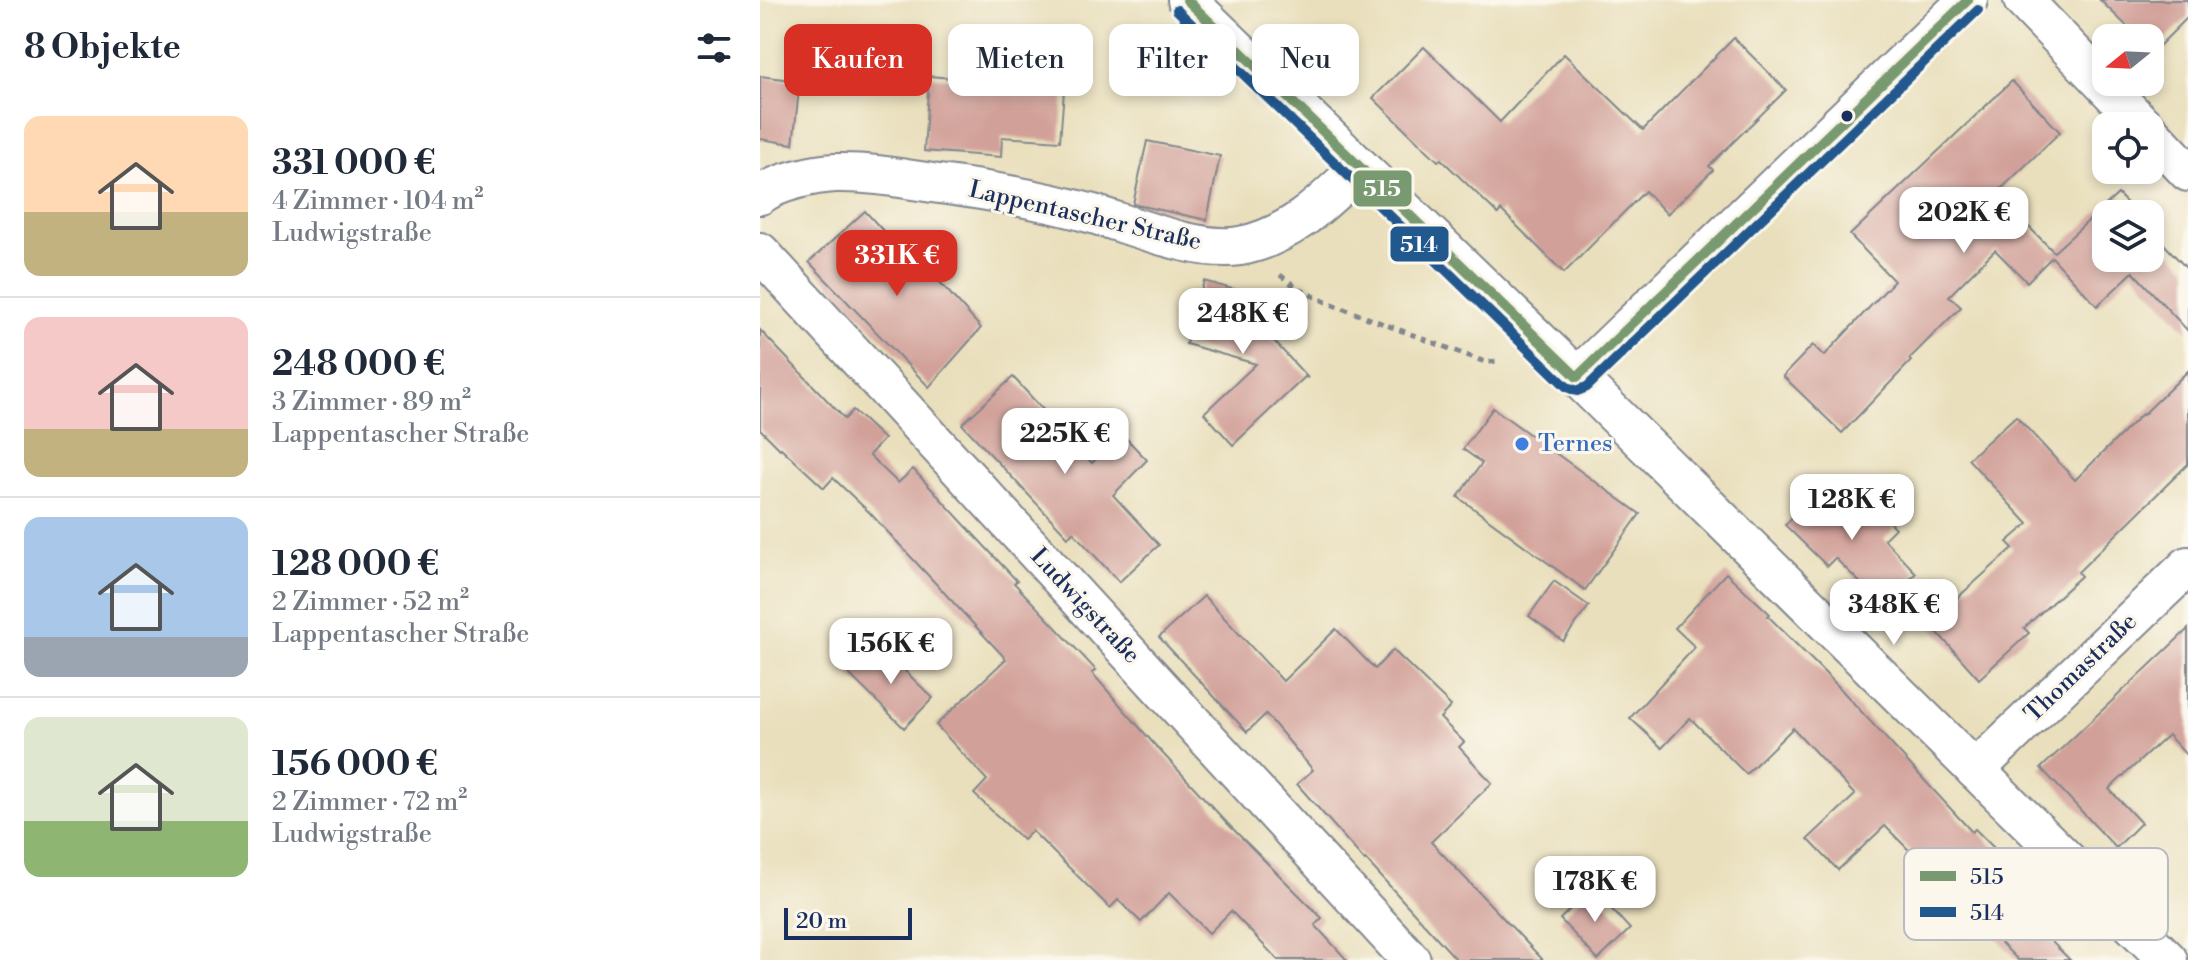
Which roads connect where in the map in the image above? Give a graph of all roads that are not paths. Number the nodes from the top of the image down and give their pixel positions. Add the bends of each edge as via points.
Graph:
1 (1187, 0) edge
2 (1968, 0) edge
3 (2023, 0) edge
4 (2131, 112) edge
5 (2164, 147) edge
6 (1360, 167) junction
7 (2188, 172) edge
8 (760, 195) edge
9 (760, 252) edge
10 (1577, 377) junction
11 (2188, 566) edge
12 (1975, 770) junction
13 (2054, 848) edge
14 (2148, 940) edge
15 (1411, 960) edge
16 (2168, 960) edge

1 - 6 street
2 - 10 street
3 - 4 street
5 - 7 street
6 - 8 street, Lappentascher Straße via 1318,208 1274,236 1220,247 1070,207 891,177 835,173 802,178
6 - 10 street
9 - 15 street, Ludwigstraße
10 - 12 street
11 - 12 street, Thomastraße
12 - 13 street
14 - 16 street

